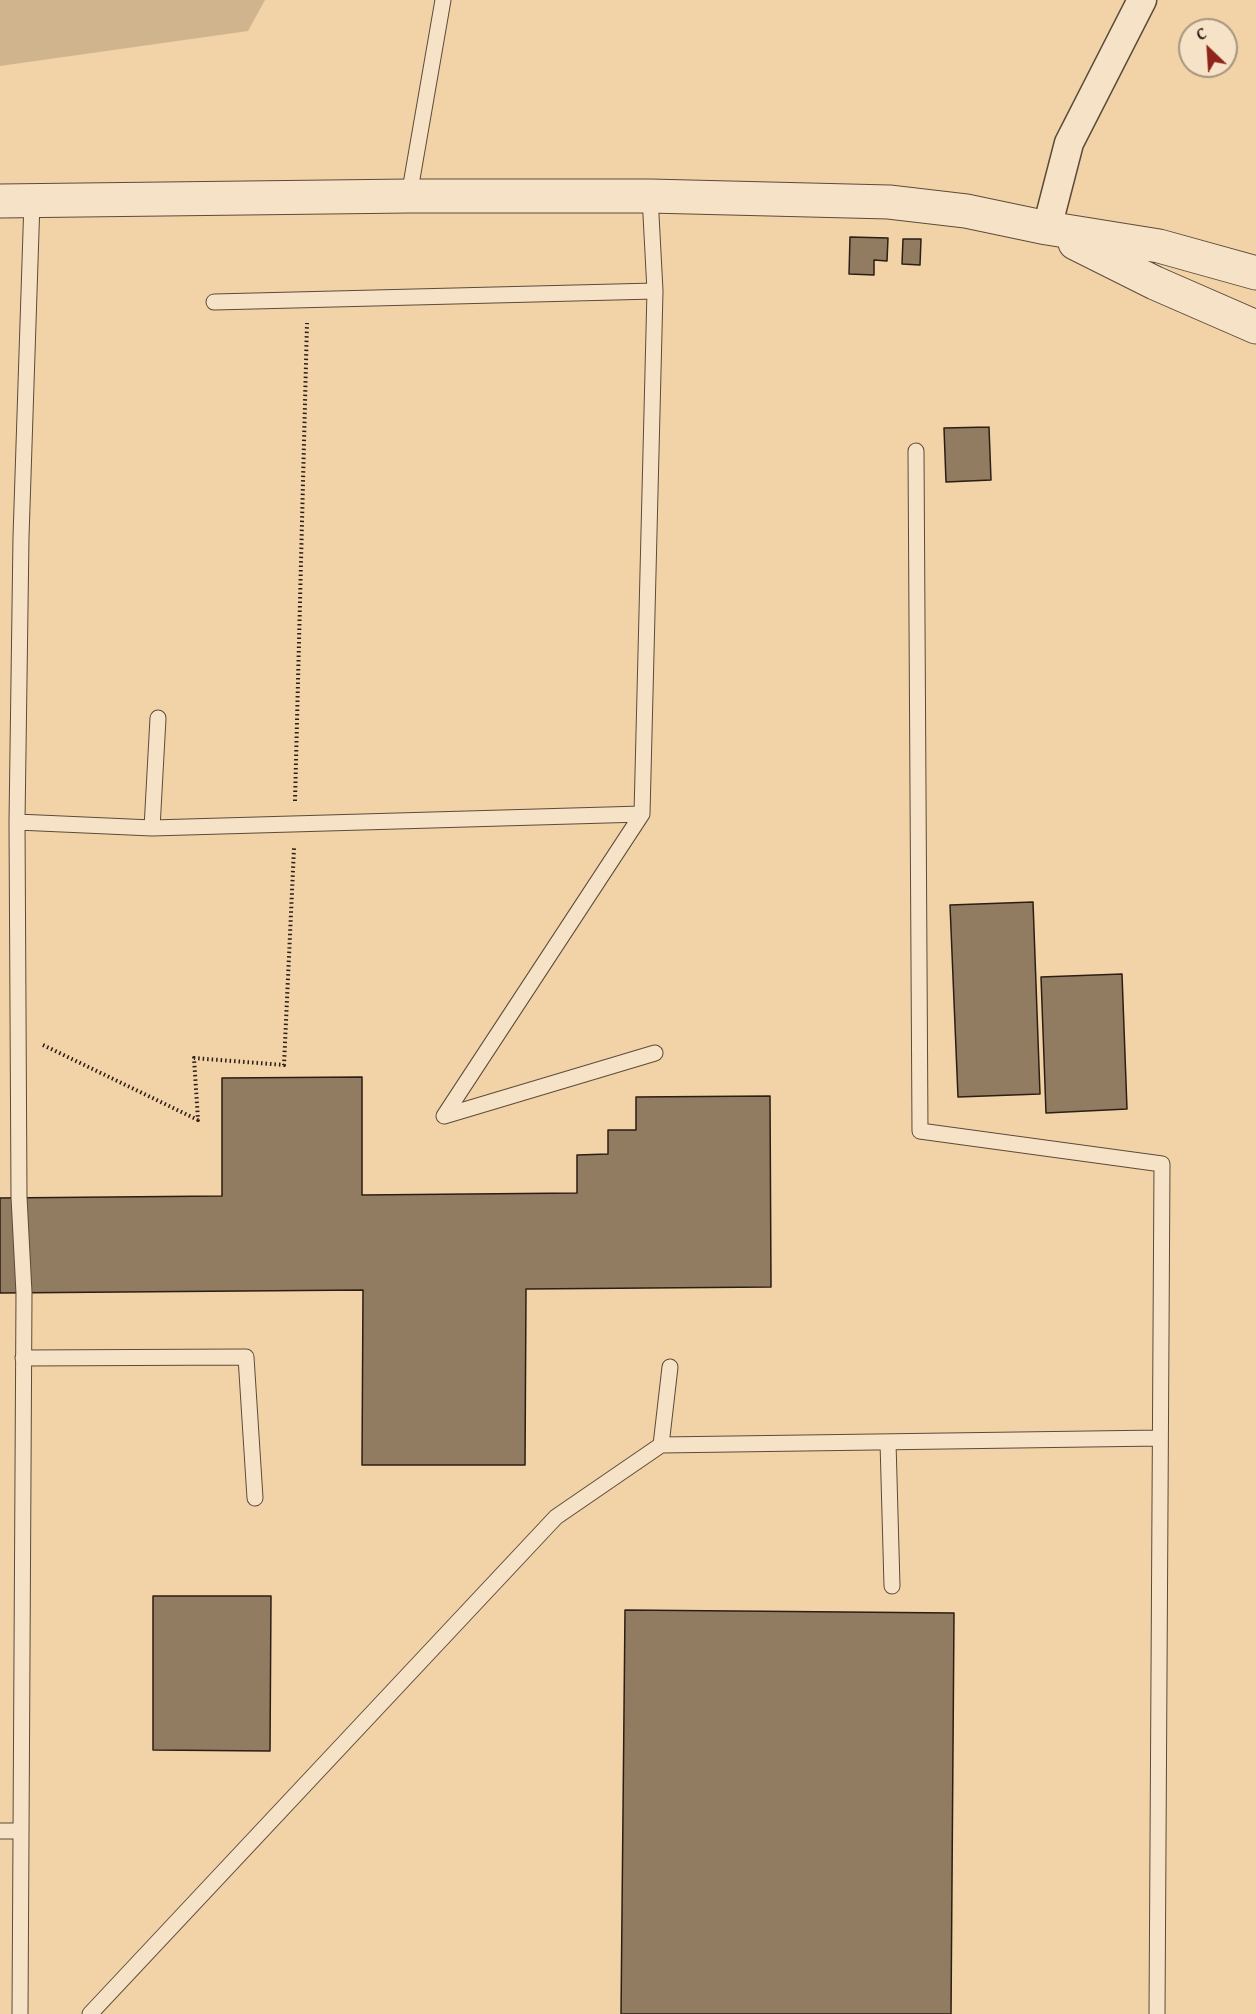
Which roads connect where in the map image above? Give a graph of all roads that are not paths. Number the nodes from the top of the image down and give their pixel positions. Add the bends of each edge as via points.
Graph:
1 (443, 0) edge
2 (1142, 0) edge
3 (409, 196) junction
4 (650, 196) junction
5 (0, 201) edge
6 (32, 201) junction
7 (1047, 228) junction
8 (1256, 273) edge
9 (655, 291) junction
10 (214, 302) dead end
11 (1256, 327) edge
12 (916, 451) dead end
13 (158, 717) dead end
14 (642, 814) junction
15 (17, 822) junction
16 (152, 828) junction
17 (655, 1053) dead end
18 (23, 1358) junction
19 (670, 1367) dead end
20 (1160, 1438) junction
21 (888, 1442) junction
22 (661, 1445) junction
23 (255, 1498) dead end
24 (892, 1586) dead end
25 (0, 1831) edge
26 (21, 1831) junction
27 (20, 2014) edge
28 (95, 2014) edge
29 (1157, 2014) edge

1 - 3 lane
2 - 7 street via 1070,143
3 - 4 street
3 - 6 street
4 - 7 street via 889,202 966,211
4 - 9 lane
5 - 6 street
6 - 15 lane
7 - 8 street via 1159,246
7 - 11 street via 1155,283
9 - 10 lane
9 - 14 lane
12 - 20 lane via 920,1131 1162,1164
13 - 16 lane
14 - 16 lane
14 - 17 lane via 444,1116
15 - 16 lane
15 - 18 lane
18 - 23 lane via 246,1357
18 - 26 lane
19 - 22 lane
20 - 21 lane
20 - 29 lane
21 - 22 lane
21 - 24 lane
22 - 28 lane via 556,1517
25 - 26 lane
26 - 27 lane

